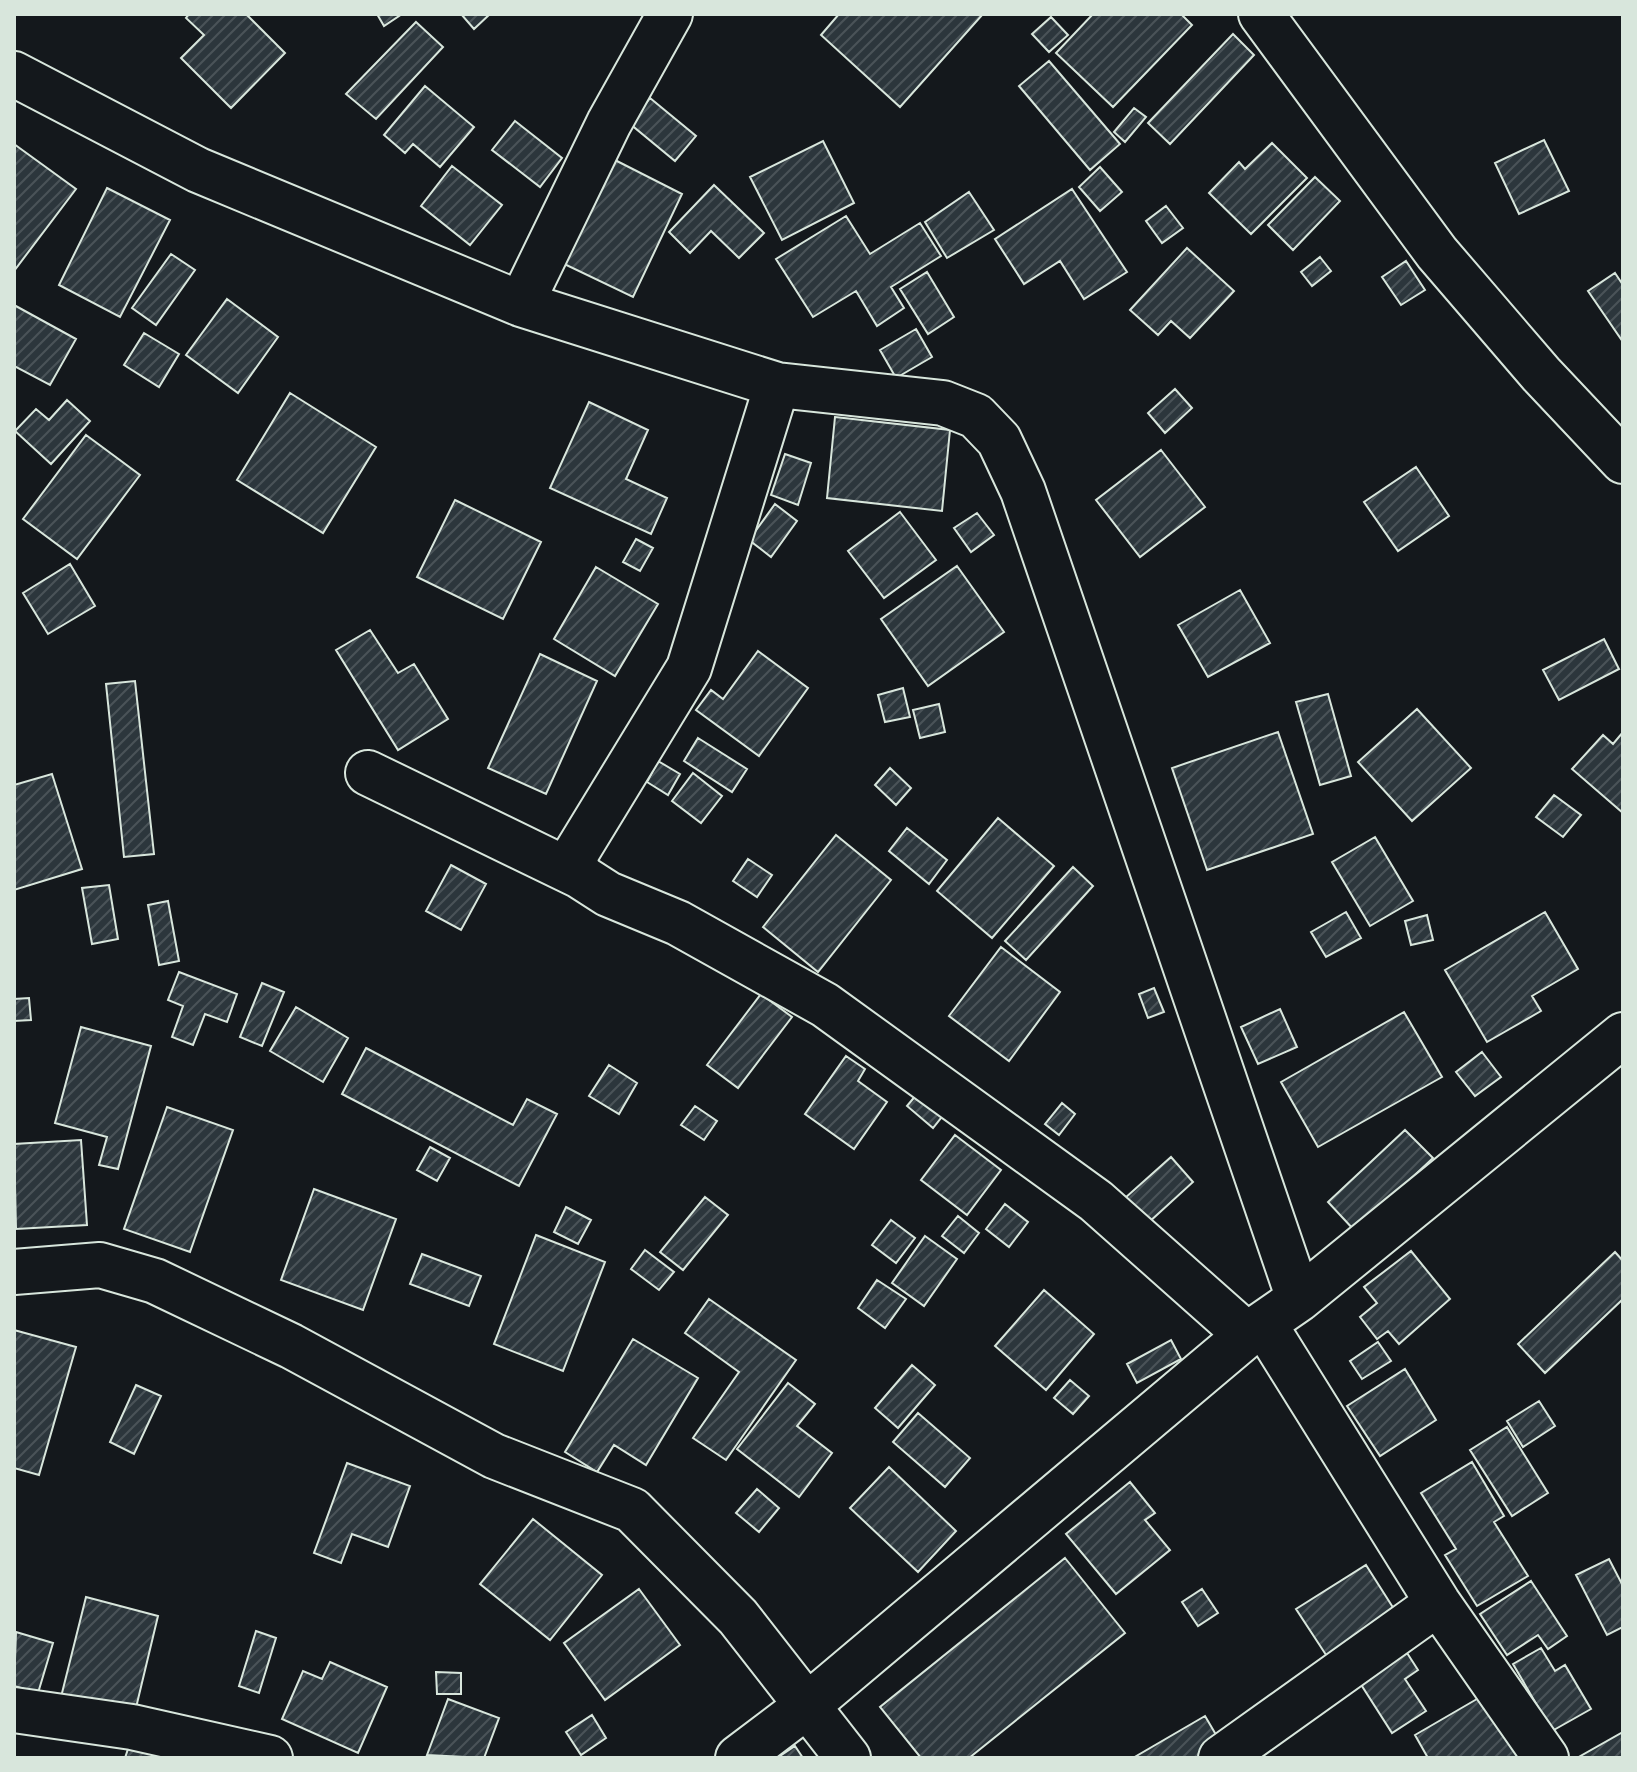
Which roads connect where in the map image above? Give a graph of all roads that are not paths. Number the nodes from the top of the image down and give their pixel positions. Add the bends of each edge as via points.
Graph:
1 (670, 14) edge
2 (1261, 14) edge
3 (14, 74) edge
4 (521, 304) junction
5 (777, 385) junction
6 (1623, 461) edge
7 (368, 773) dead end
8 (580, 876) junction
9 (1623, 1035) edge
10 (14, 1272) edge
11 (1299, 1299) junction
12 (1255, 1330) junction
13 (1438, 1603) junction
14 (808, 1705) junction
15 (14, 1710) edge
16 (270, 1758) edge
17 (738, 1758) edge
18 (848, 1758) edge
19 (1221, 1758) edge
20 (1546, 1758) edge

1 - 4 street via 609,123
2 - 6 street via 1437,253
3 - 4 street via 198,170
4 - 5 street
5 - 8 street via 689,668 573,858
5 - 11 street via 943,403 976,416 999,440 1023,491
7 - 8 street
8 - 12 street via 608,894 678,923 825,1005 1096,1201
9 - 11 street
10 - 14 street via 100,1265 155,1281 291,1346 494,1456 632,1510 738,1617
11 - 12 street
12 - 13 street
12 - 14 street
13 - 19 street
13 - 20 street
14 - 17 street
14 - 18 street
15 - 16 street via 132,1727

